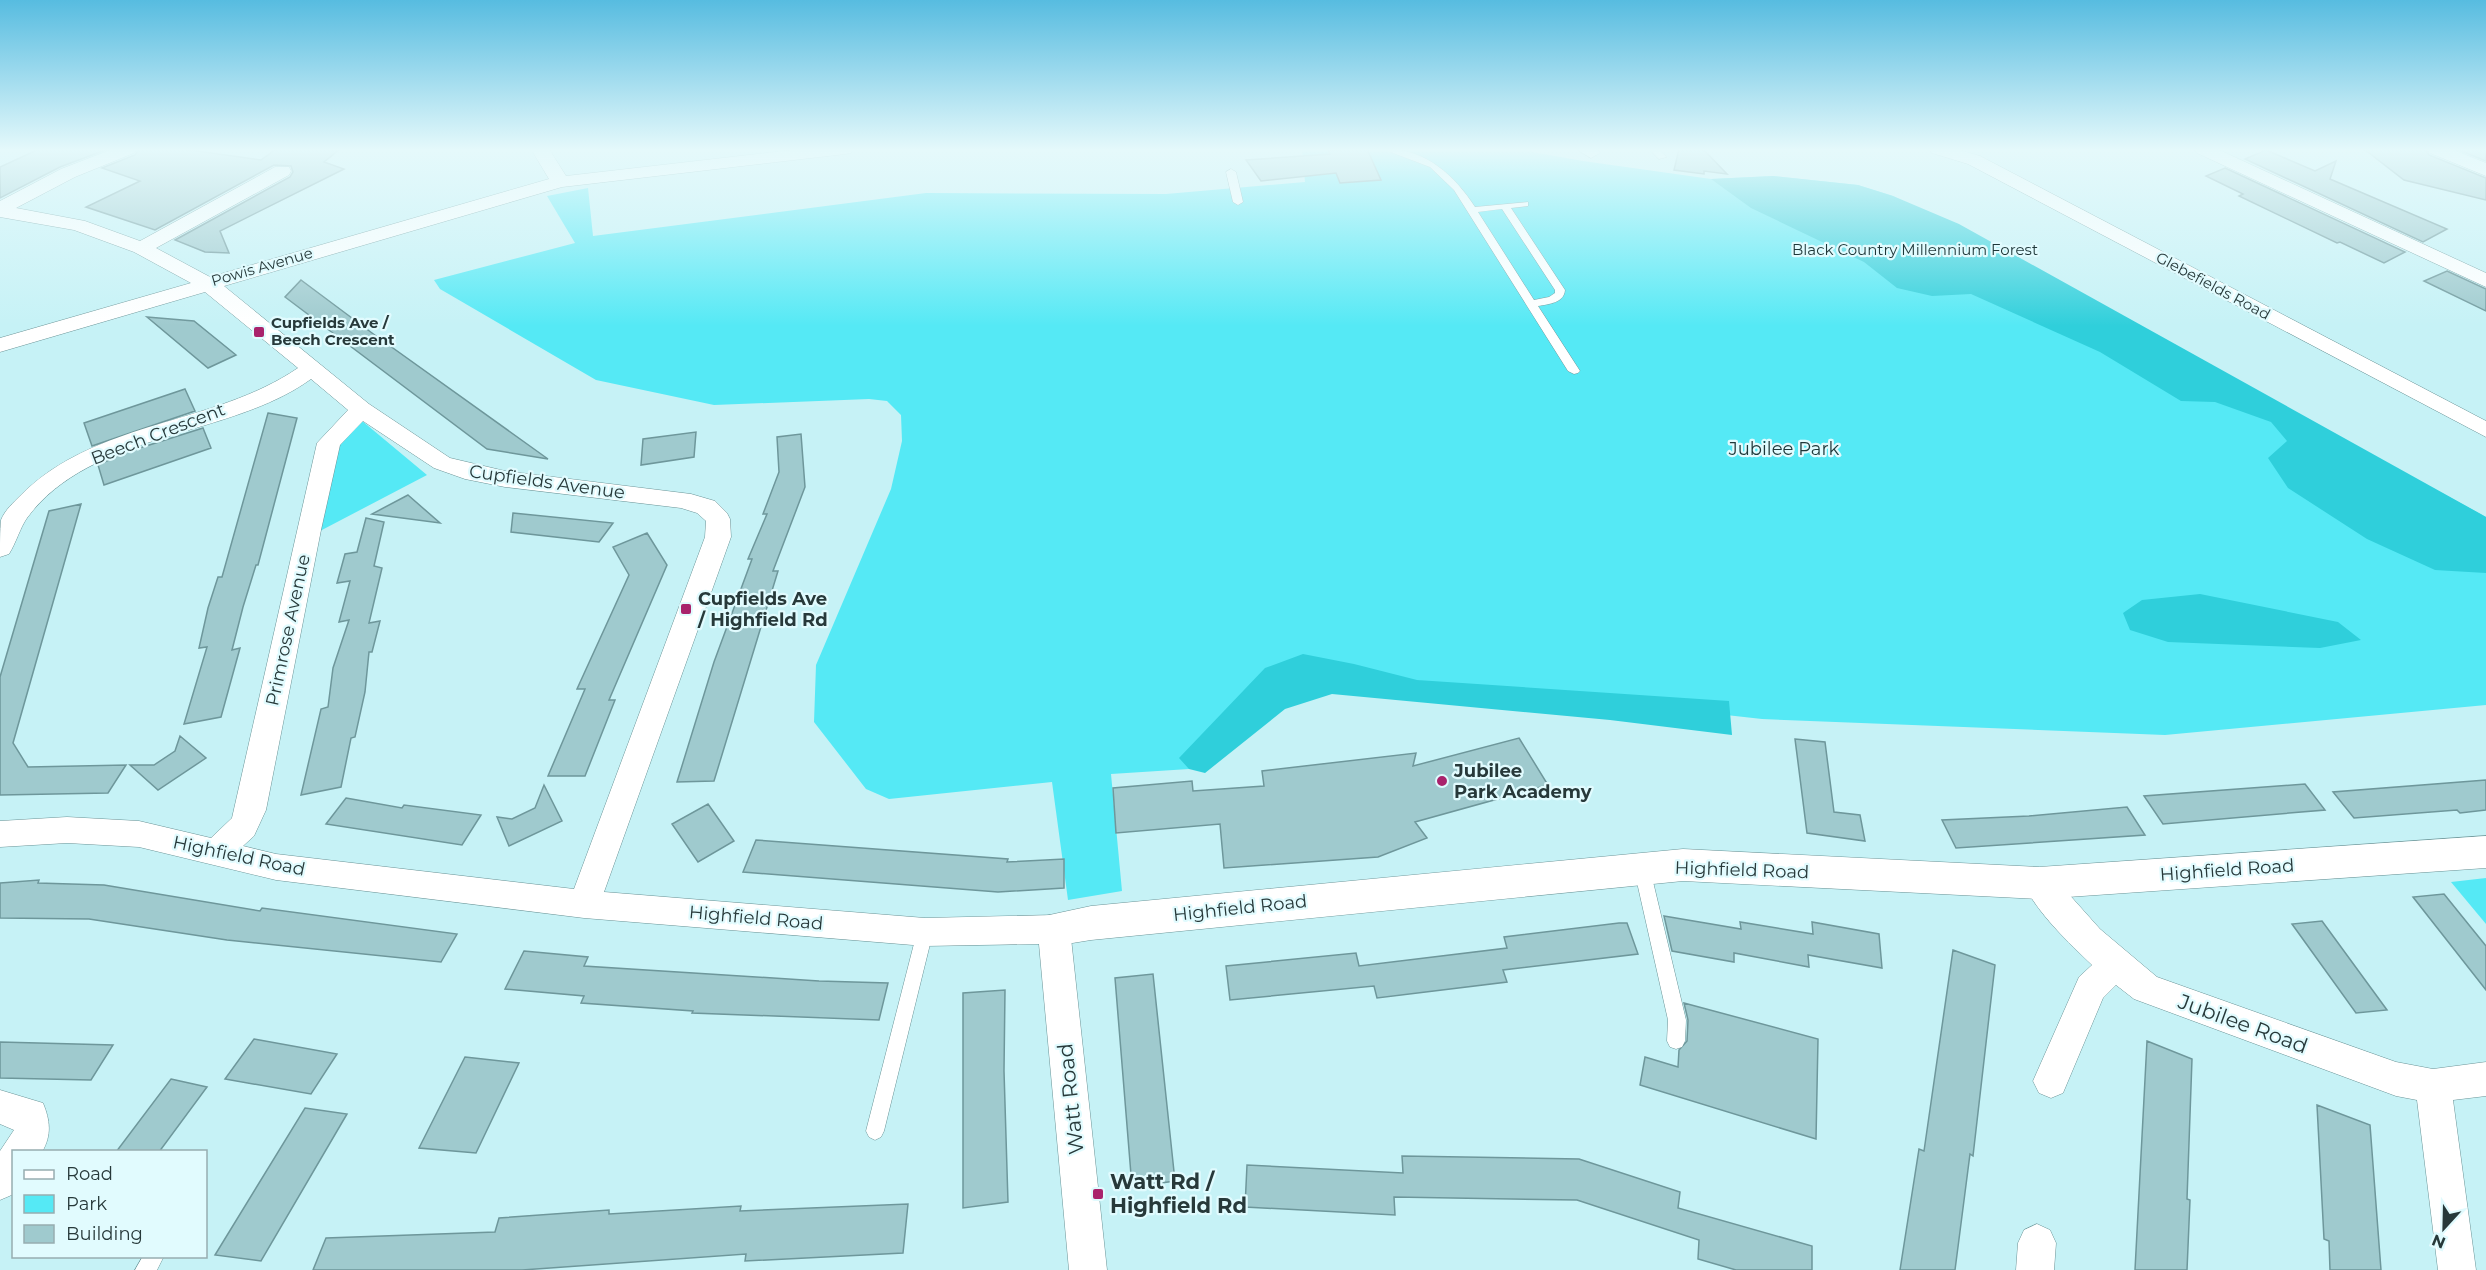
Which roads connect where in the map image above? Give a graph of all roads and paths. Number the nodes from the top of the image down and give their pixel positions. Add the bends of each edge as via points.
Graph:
1 (214, 208) edge
2 (469, 208) edge
3 (1490, 208) edge
4 (1506, 208) edge
5 (2066, 208) edge
6 (2330, 208) edge
7 (0, 210) edge
8 (1470, 210) joint
9 (141, 248) junction
10 (2486, 281) edge
11 (205, 284) junction
12 (1531, 304) junction
13 (0, 345) edge
14 (311, 369) junction
15 (1574, 370) dead end
16 (361, 409) junction
17 (2486, 430) edge
18 (0, 548) edge
19 (0, 834) edge
20 (217, 852) junction
21 (2486, 852) edge
22 (1642, 869) junction
23 (2039, 883) junction
24 (584, 904) junction
25 (1054, 929) junction
26 (925, 932) junction
27 (2114, 966) junction
28 (1676, 1041) dead end
29 (2486, 1080) edge
30 (2051, 1081) dead end
31 (2433, 1086) junction
32 (0, 1107) edge
33 (875, 1131) dead end
34 (21, 1150) edge
35 (12, 1164) edge
36 (0, 1182) edge
37 (154, 1258) edge
38 (145, 1270) edge
39 (1088, 1270) edge
40 (2457, 1270) edge

1 - 9 street
2 - 11 street, Powis Avenue
3 - 8 lane
4 - 12 lane via 1560,290 1552,300
5 - 17 street, Glebefields Road
6 - 10 street
7 - 9 street, Cupfields Avenue via 78,225
8 - 12 lane
9 - 11 street, Cupfields Avenue
11 - 13 street, Powis Avenue
11 - 14 street, Cupfields Avenue
12 - 15 lane
14 - 16 street, Cupfields Avenue
14 - 18 street, Beech Crescent via 282,389 122,444 57,477 17,511 5,529
16 - 20 street, Primrose Avenue via 329,443 251,810 243,827
16 - 24 street, Cupfields Avenue via 442,463 473,473 682,500 706,507 718,519 718,537
19 - 20 street, Highfield Road via 67,830 139,834
20 - 24 street, Highfield Road via 276,867
21 - 23 street, Highfield Road
22 - 23 street, Highfield Road via 1683,865
22 - 25 street, Highfield Road
22 - 28 lane via 1677,1020
23 - 27 street, Jubilee Road via 2060,911
24 - 26 street, Highfield Road
25 - 26 street, Highfield Road
25 - 39 street, Watt Road
26 - 33 lane
27 - 30 street via 2091,988
27 - 31 street, Jubilee Road via 2146,988 2371,1071
29 - 31 street, Jubilee Road
31 - 40 street
32 - 34 street via 30,1115 32,1134
35 - 36 street
37 - 38 lane

